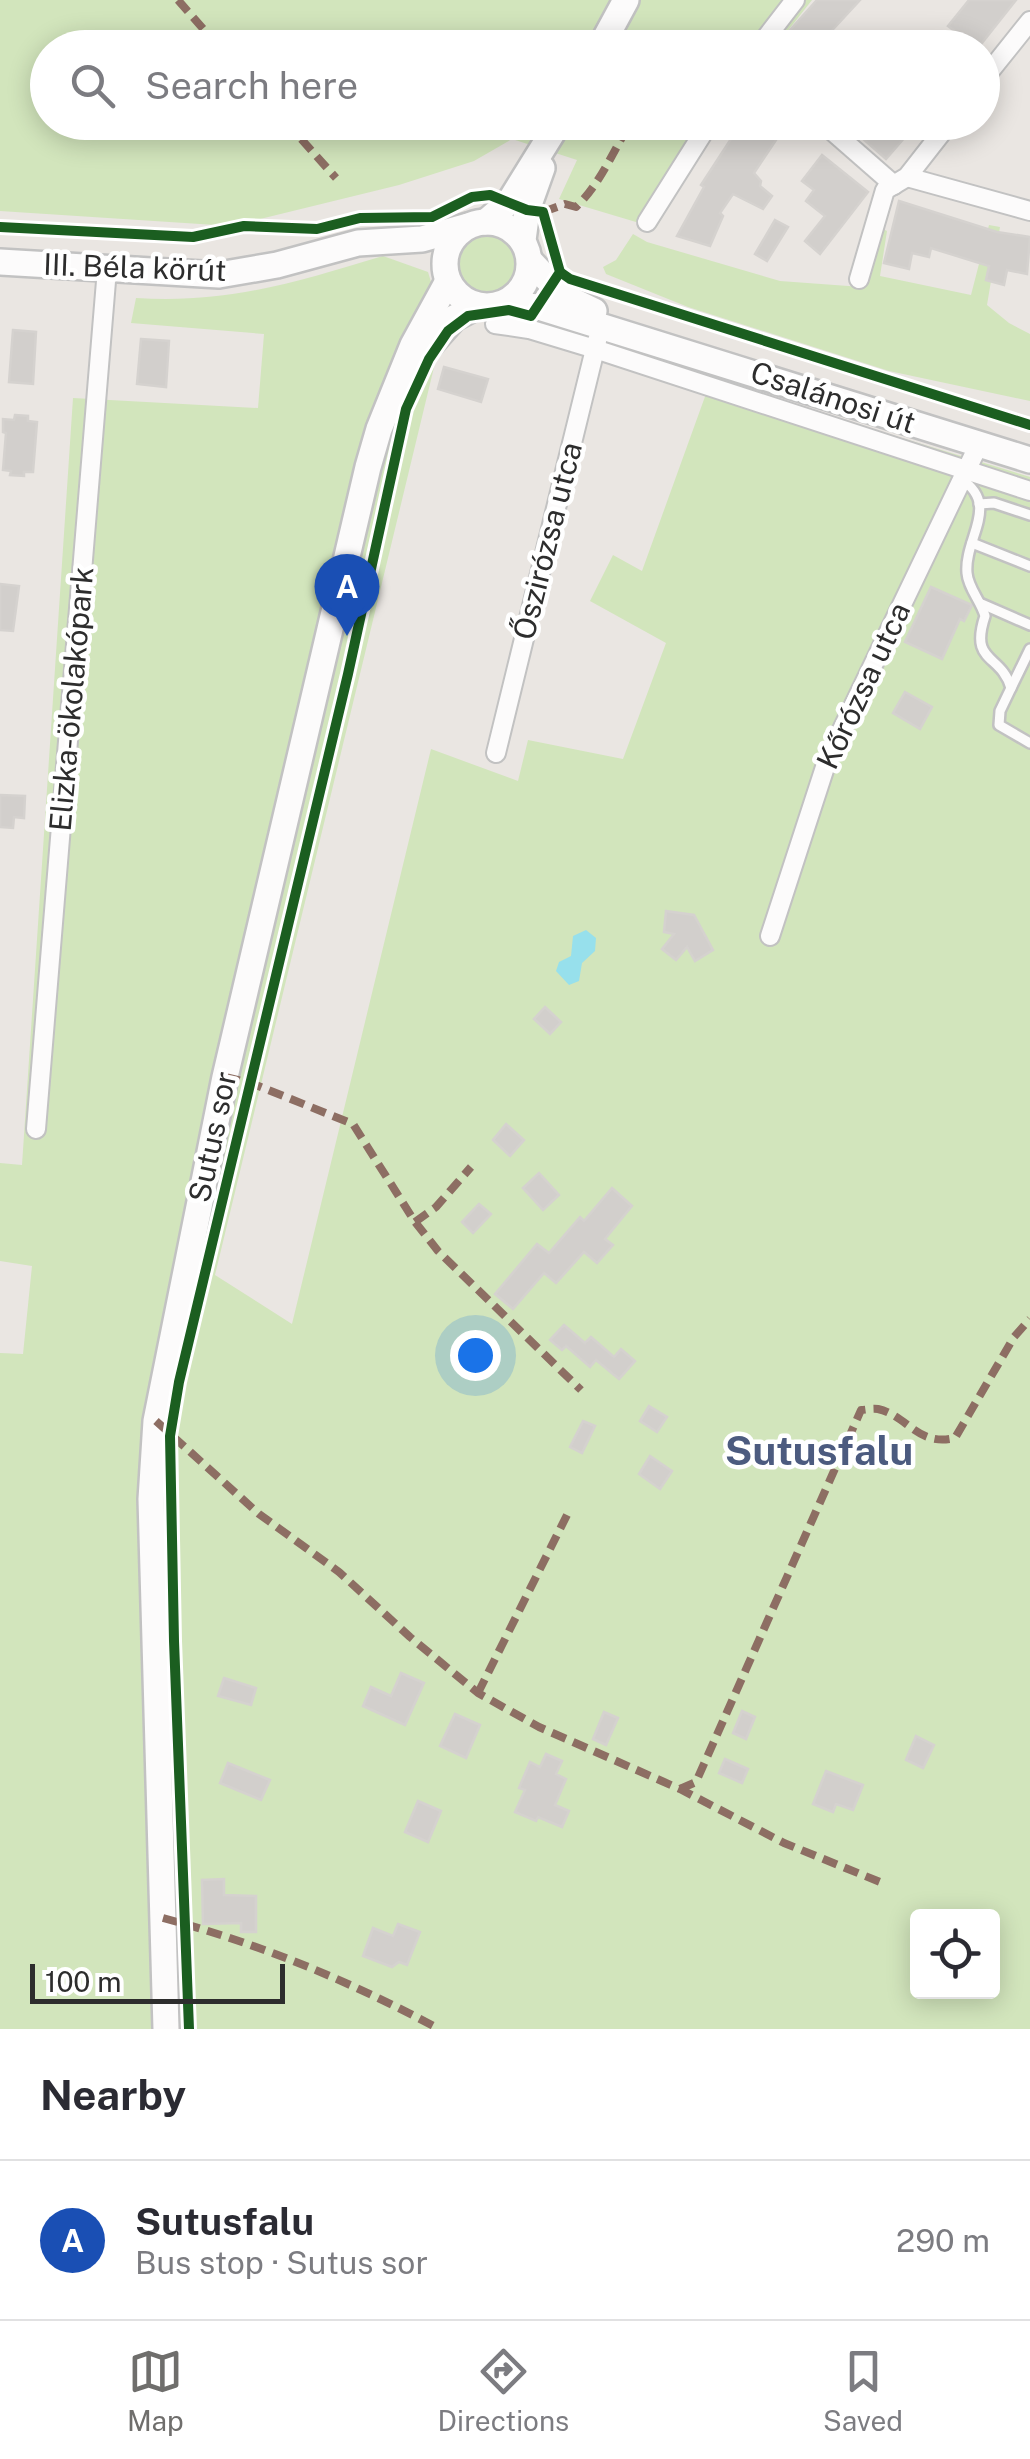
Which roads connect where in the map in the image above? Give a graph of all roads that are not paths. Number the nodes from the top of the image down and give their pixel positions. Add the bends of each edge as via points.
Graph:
1 (795, 0) edge
2 (622, 1) edge
3 (1030, 21) edge
4 (608, 30) edge
5 (772, 30) edge
6 (1000, 58) edge
7 (548, 140) edge
8 (552, 140) edge
9 (699, 140) edge
10 (846, 140) edge
11 (935, 140) edge
12 (901, 181) junction
13 (1030, 211) edge
14 (647, 222) dead end
15 (477, 224) junction
16 (386, 239) junction
17 (526, 251) junction
18 (0, 262) edge
19 (107, 269) junction
20 (447, 273) junction
21 (859, 279) dead end
22 (491, 312) junction
23 (637, 336) junction
24 (598, 338) junction
25 (400, 382) junction
26 (978, 444) junction
27 (1030, 460) edge
28 (963, 474) junction
29 (1030, 491) edge
30 (979, 504) junction
31 (1030, 516) edge
32 (972, 543) junction
33 (1030, 566) edge
34 (982, 604) junction
35 (1030, 625) edge
36 (1030, 649) edge
37 (1011, 688) junction
38 (1030, 743) edge
39 (496, 753) dead end
40 (770, 936) dead end
41 (36, 1129) dead end
42 (166, 2029) edge

1 - 5 street
2 - 4 main road
3 - 6 street
7 - 15 main road via 510,201
8 - 17 main road via 528,210
9 - 14 street
10 - 12 street
11 - 12 street
12 - 13 street
12 - 21 street via 886,190
15 - 16 main road, III. Béla körút via 422,239
15 - 17 main road via 506,226
15 - 20 main road via 454,238
16 - 19 main road, III. Béla körút via 219,274
16 - 20 main road
17 - 22 main road via 523,288
17 - 23 main road, Csalánosi út via 563,296
18 - 19 main road, III. Béla körút
19 - 41 street, Elizka-ökolakópark
20 - 22 main road via 460,297
20 - 25 main road
22 - 24 main road, Csalánosi út via 539,307
22 - 25 main road via 454,318
23 - 24 main road, Csalánosi út
23 - 26 main road, Csalánosi út
24 - 28 street
24 - 39 street, Őszirózsa utca
25 - 42 main road, Sutus sor via 368,467 225,1077 158,1402 152,1499
26 - 27 main road, Csalánosi út
26 - 28 street, Kőrózsa utca
28 - 29 street
28 - 30 lane
28 - 40 street, Kőrózsa utca via 827,761
30 - 31 lane
30 - 32 lane
32 - 33 lane
32 - 34 lane via 966,571
34 - 35 lane
34 - 37 lane via 983,654
36 - 37 lane
37 - 38 lane via 998,725

